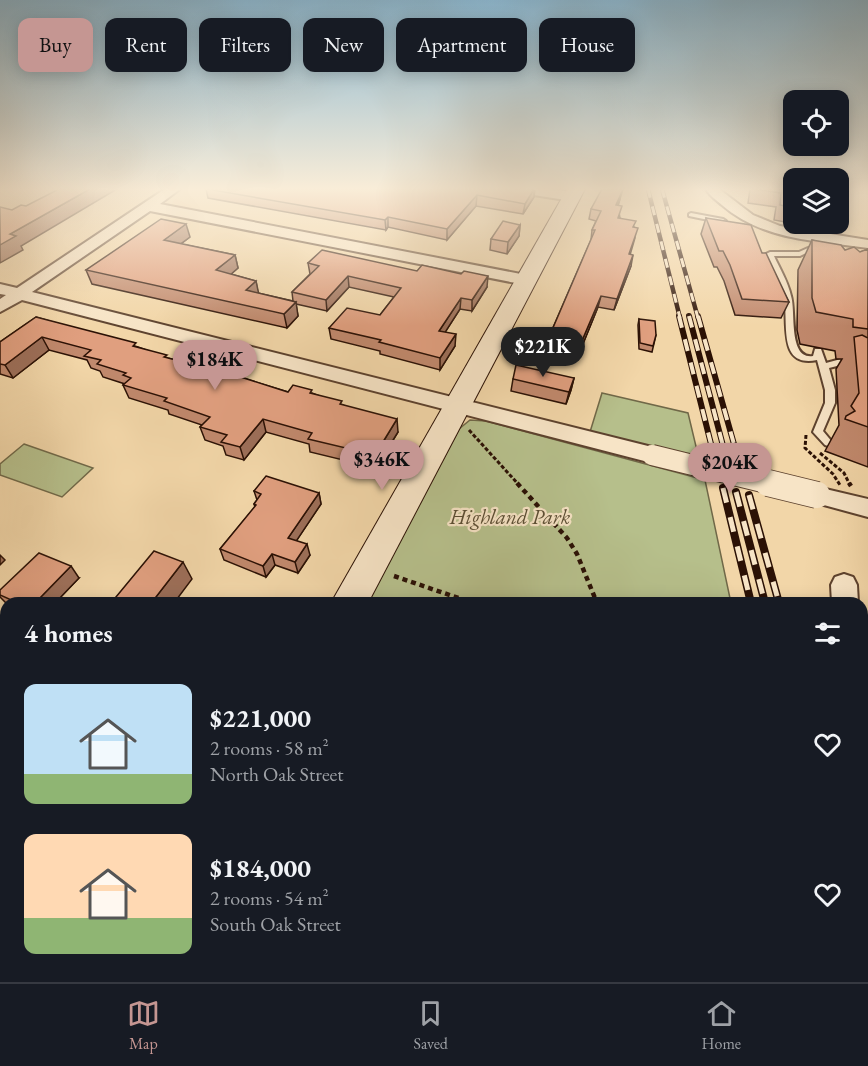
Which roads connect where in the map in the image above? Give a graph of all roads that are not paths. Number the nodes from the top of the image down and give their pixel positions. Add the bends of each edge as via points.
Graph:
1 (106, 235) edge
2 (295, 235) edge
3 (551, 235) edge
4 (788, 235) edge
5 (868, 244) edge
6 (809, 245) junction
7 (818, 254) edge
8 (526, 280) junction
9 (0, 288) edge
10 (20, 294) junction
11 (0, 308) edge
12 (845, 353) dead end
13 (851, 363) junction
14 (862, 368) edge
15 (824, 371) junction
16 (463, 417) junction
17 (828, 443) dead end
18 (868, 508) edge
19 (353, 597) edge

1 - 10 street
2 - 8 street
3 - 8 main road
4 - 6 street
5 - 6 street
6 - 7 lane
6 - 15 lane via 793,255 770,254 788,299 795,351 810,360 816,358 818,350
8 - 16 main road
9 - 10 street
10 - 11 street
10 - 16 street
12 - 13 lane
13 - 14 lane
13 - 15 lane via 834,362 825,366
15 - 17 lane via 831,390 830,403 818,432
16 - 18 street, bridge via 652,454
16 - 19 main road

